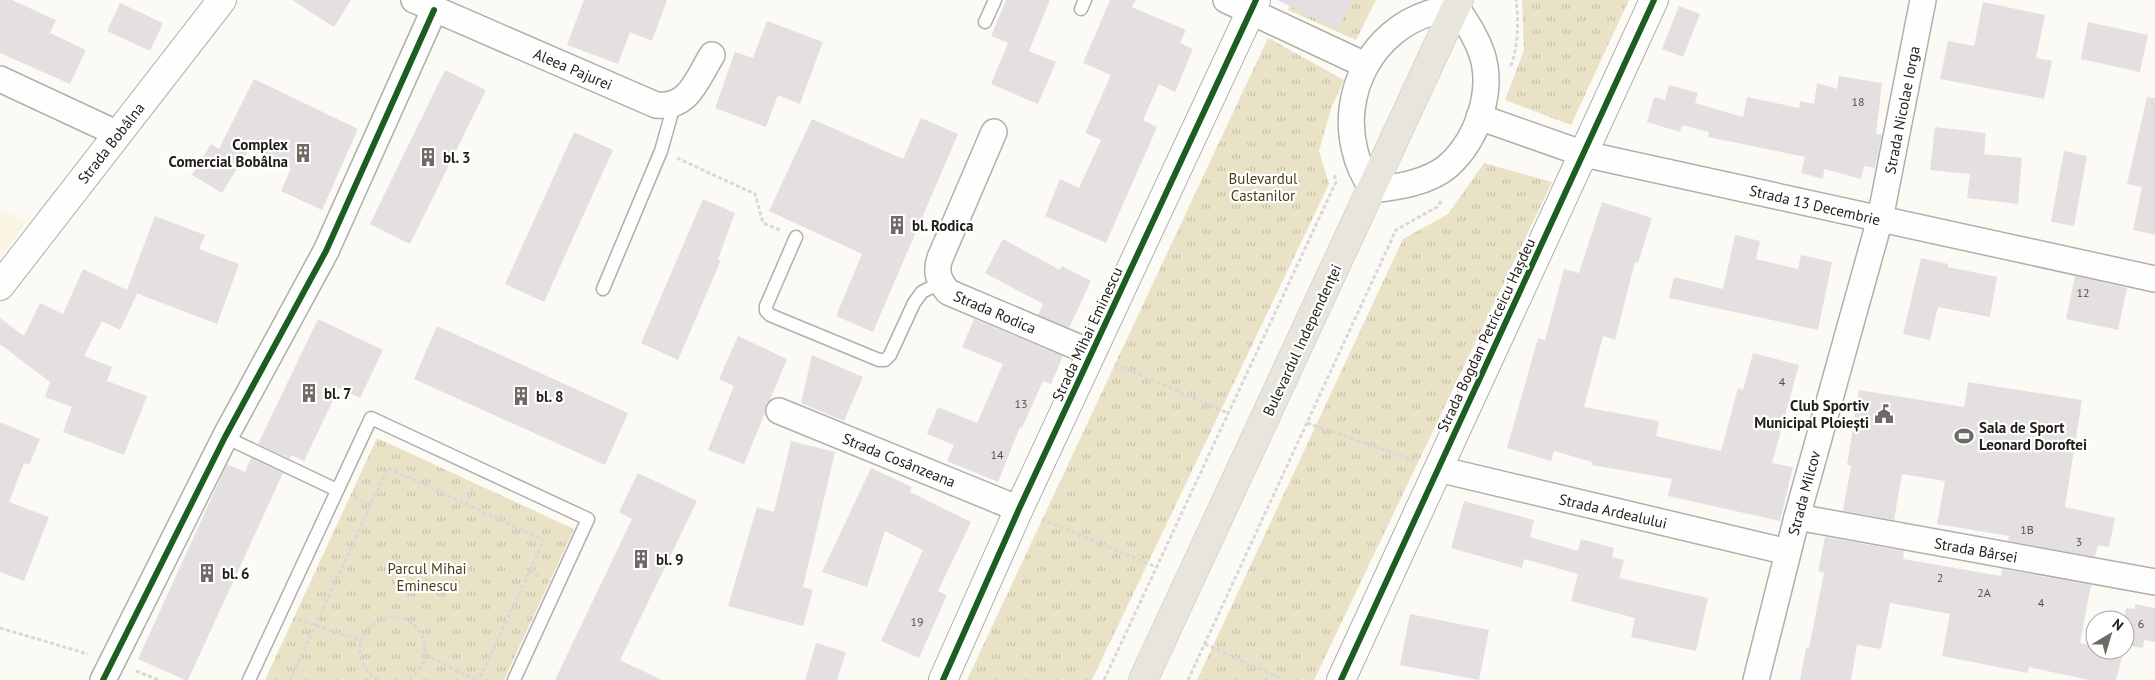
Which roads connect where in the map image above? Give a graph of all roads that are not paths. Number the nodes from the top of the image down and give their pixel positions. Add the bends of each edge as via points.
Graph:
1 (222, 0) edge
2 (995, 0) edge
3 (1226, 0) edge
4 (1654, 0) edge
5 (1922, 0) edge
6 (1458, 4) edge
7 (424, 5) edge
8 (1254, 6) edge
9 (986, 22) dead end
10 (712, 55) dead end
11 (1365, 65) junction
12 (0, 79) edge
13 (674, 105) junction
14 (1479, 118) junction
15 (994, 132) dead end
16 (118, 134) junction
17 (1584, 154) junction
18 (1372, 190) junction
19 (1880, 220) junction
20 (796, 237) road end
21 (2155, 279) edge
22 (940, 283) junction
23 (0, 286) edge
24 (603, 289) dead end
25 (1092, 354) junction
26 (779, 410) dead end
27 (225, 437) junction
28 (1438, 469) junction
29 (337, 490) junction
30 (1019, 509) junction
31 (1797, 517) junction
32 (1788, 552) junction
33 (2155, 582) edge
34 (108, 670) edge
35 (249, 680) edge
36 (514, 680) edge
37 (943, 680) edge
38 (1143, 680) edge
39 (1341, 680) edge
40 (1756, 680) edge

1 - 16 street, Strada Bobâlna
2 - 9 lane
3 - 8 street
4 - 17 street, Strada Bogdan Petriceicu Hașdeu
5 - 19 street, Strada Nicolae Iorga
6 - 11 street via 1404,25 1375,49
6 - 14 street via 1482,55 1486,73 1485,96
6 - 18 main road, Bulevardul Independenței
7 - 13 street, Aleea Pajurei via 656,105
7 - 27 street via 326,251
8 - 11 street
8 - 25 street, Strada Mihai Eminescu
10 - 13 street via 684,99
11 - 18 street via 1352,107 1352,132 1360,168
12 - 16 street
13 - 24 lane via 661,151
14 - 17 street, Strada 13 Decembrie
14 - 18 street via 1462,150 1447,166 1423,180
15 - 22 street, Strada Rodica via 940,258 937,268
16 - 23 street, Strada Bobâlna
17 - 19 street, Strada 13 Decembrie
17 - 28 street, Strada Bogdan Petriceicu Hașdeu
18 - 38 main road, Bulevardul Independenței
19 - 21 street, Strada 13 Decembrie
19 - 31 street, Strada Milcov
20 - 22 lane via 766,311 879,360 890,355 922,292
22 - 25 street, Strada Rodica via 948,292
25 - 30 street, Strada Mihai Eminescu
26 - 30 street, Strada Cosânzeana
27 - 29 lane
27 - 34 street
28 - 32 street, Strada Ardealului
28 - 39 street, Strada Bogdan Petriceicu Hașdeu
29 - 35 lane
29 - 36 lane via 371,418 588,519
30 - 37 street, Strada Mihai Eminescu
31 - 32 street, Strada Milcov
31 - 33 street, Strada Bârsei
32 - 40 street, Strada Milcov

